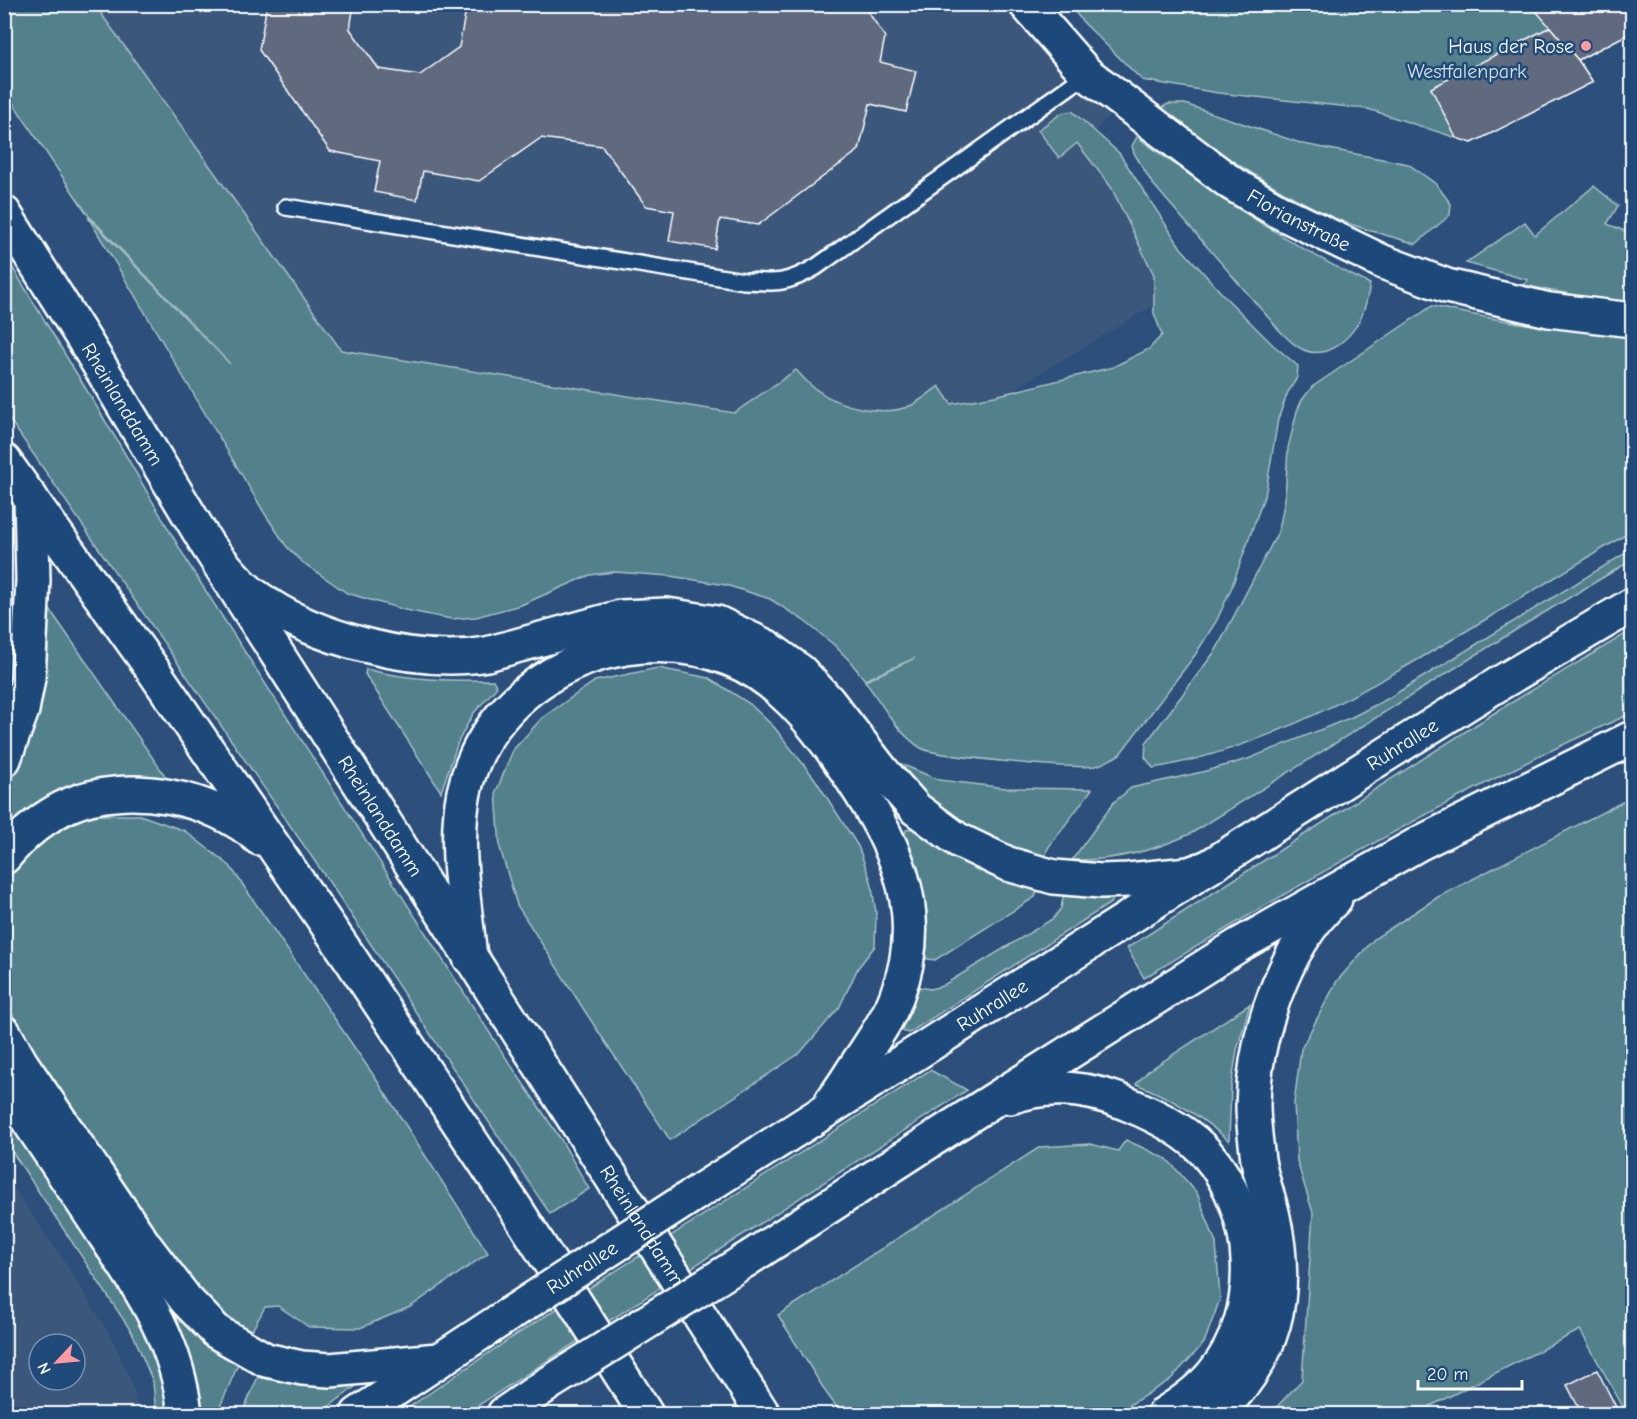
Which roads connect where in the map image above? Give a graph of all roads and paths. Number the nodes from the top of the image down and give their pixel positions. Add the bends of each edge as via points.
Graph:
1 (1026, 4) edge
2 (1087, 74) junction
3 (286, 207) dead end
4 (4, 213) edge
5 (1632, 320) edge
6 (4, 461) edge
7 (31, 498) junction
8 (208, 546) junction
9 (1632, 605) edge
10 (1632, 738) edge
11 (4, 759) edge
12 (4, 857) edge
13 (1209, 867) junction
14 (293, 874) junction
15 (1358, 878) junction
16 (470, 958) junction
17 (4, 1033) edge
18 (4, 1084) edge
19 (981, 1108) junction
20 (820, 1115) junction
21 (438, 1360) junction
22 (525, 1405) edge
23 (185, 1414) edge
24 (358, 1414) edge
25 (646, 1414) edge
26 (763, 1414) edge
27 (1164, 1414) edge
28 (1215, 1414) edge

1 - 2 main road, Florianstraße
2 - 3 lane via 816,267 798,278 777,283 744,281
2 - 5 main road, Florianstraße via 1231,183 1338,242 1446,286 1549,310
4 - 8 main road, Rheinlanddamm
6 - 7 main road
7 - 11 main road via 33,580 28,678 22,710
7 - 14 main road
8 - 13 main road via 254,596 279,612 347,640 415,656 467,658 621,617 667,615 717,623 767,647 800,671 916,809 958,840 1008,864 1054,877 1128,880 1189,874
8 - 16 main road, Rheinlanddamm
9 - 13 main road, Ruhrallee via 1500,683
10 - 15 main road via 1457,823
12 - 14 main road via 19,838 69,805 123,793 155,795 214,808 246,826
13 - 20 main road, Ruhrallee
14 - 25 main road via 518,1212
15 - 19 main road via 1239,945
15 - 28 main road via 1310,928 1294,954 1265,1028 1256,1065 1253,1107 1258,1162 1273,1216 1280,1263 1279,1304 1268,1343 1251,1374
16 - 20 main road via 460,813 470,770 495,722 546,677 607,651 651,645 697,649 731,659 766,678 802,712 832,749 873,809 895,853 908,900 907,958 897,997 870,1044
16 - 26 main road, Rheinlanddamm
17 - 21 main road via 145,1246 186,1300 217,1332 266,1360 302,1368 341,1370
18 - 23 main road via 150,1303 169,1343
19 - 22 main road, bridge
19 - 27 main road via 1046,1090 1074,1089 1116,1098 1177,1128 1207,1154 1230,1189 1246,1233 1249,1273 1245,1311 1232,1345 1214,1374
20 - 21 main road, Ruhrallee, bridge
21 - 24 main road, Ruhrallee

